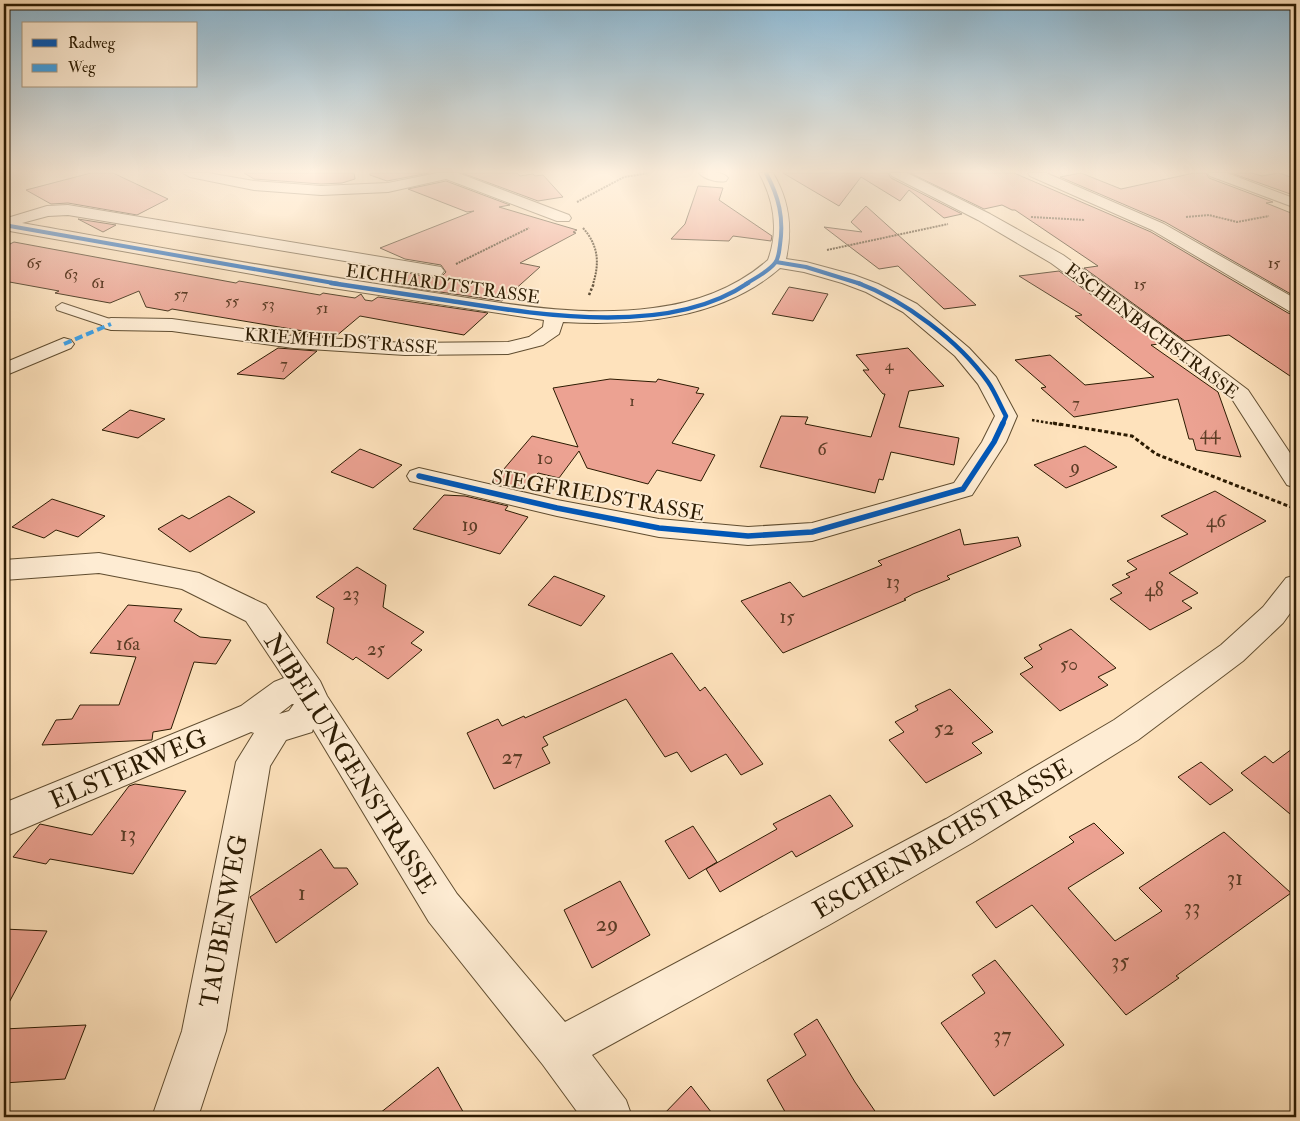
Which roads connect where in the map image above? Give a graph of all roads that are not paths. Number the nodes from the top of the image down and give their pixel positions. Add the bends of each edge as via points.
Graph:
1 (11, 225) edge
2 (160, 225) edge
3 (783, 225) edge
4 (998, 225) edge
5 (1155, 225) edge
6 (776, 262) junction
7 (435, 271) dead end
8 (62, 307) dead end
9 (1296, 307) edge
10 (555, 315) junction
11 (111, 324) joint
12 (64, 344) dead end
13 (4, 370) edge
14 (419, 476) dead end
15 (1296, 480) edge
16 (4, 570) edge
17 (1296, 585) edge
18 (311, 695) junction
19 (264, 722) junction
20 (4, 820) edge
21 (559, 1049) junction
22 (175, 1117) edge
23 (609, 1117) edge

1 - 10 street, EICHHARDTSTRASSE via 375,290
2 - 7 street
3 - 6 street
4 - 15 street, ESCHENBACHSTRASSE via 1057,259 1240,395
5 - 9 street
6 - 10 street, EICHHARDTSTRASSE via 751,282 724,297 693,306 659,312 580,317
6 - 14 street, SIEGFRIEDSTRASSE via 848,279 910,308 962,352 988,382 1006,416 994,442 963,489 812,532 748,536 659,528
8 - 11 lane
10 - 11 street, KRIEMHILDSTRASSE via 552,330 536,341 508,348 404,349 293,342 172,325
12 - 13 street
16 - 18 street, NIBELUNGENSTRASSE via 99,564 189,580 256,613
17 - 21 street, ESCHENBACHSTRASSE via 1273,615 1232,653 1126,730 950,836
18 - 19 street, ELSTERWEG via 300,722
18 - 21 street, NIBELUNGENSTRASSE via 443,908
19 - 20 street, ELSTERWEG
19 - 22 street, TAUBENWEG via 252,762 204,1031
21 - 23 street, NIBELUNGENSTRASSE

